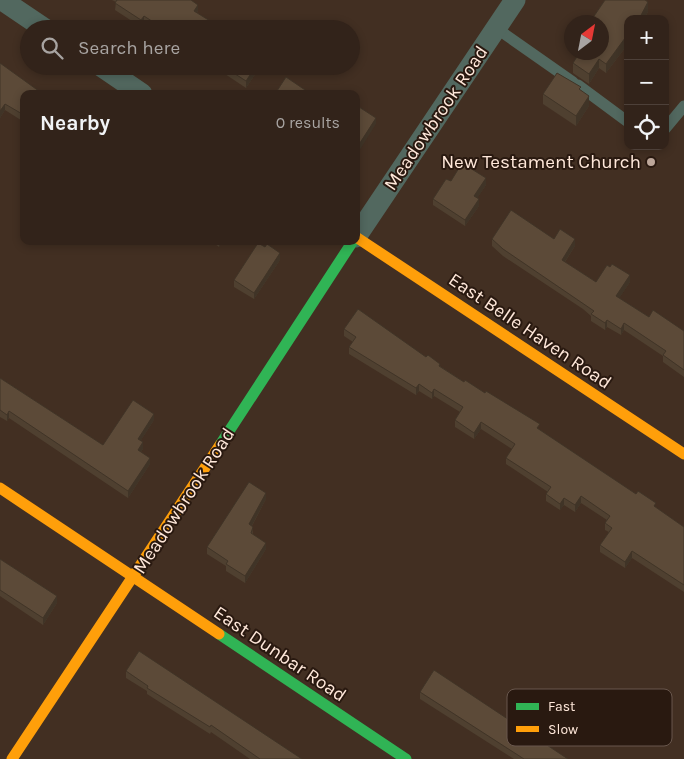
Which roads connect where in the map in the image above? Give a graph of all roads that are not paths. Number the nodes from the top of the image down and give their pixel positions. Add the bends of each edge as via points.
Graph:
1 (2, 0) edge
2 (515, 0) edge
3 (32, 20) edge
4 (496, 28) junction
5 (114, 75) edge
6 (136, 90) edge
7 (684, 106) edge
8 (624, 119) edge
9 (669, 124) edge
10 (360, 231) edge
11 (360, 240) edge
12 (350, 245) edge
13 (684, 454) edge
14 (0, 488) edge
15 (134, 577) junction
16 (12, 759) edge
17 (406, 759) edge

1 - 3 street
2 - 4 street, Meadowbrook Road
4 - 8 lane
4 - 10 street, Meadowbrook Road
5 - 6 street
7 - 9 lane
11 - 13 street, East Belle Haven Road
12 - 15 street, Meadowbrook Road
14 - 15 street, East Dunbar Road
15 - 16 street, Meadowbrook Road
15 - 17 street, East Dunbar Road

